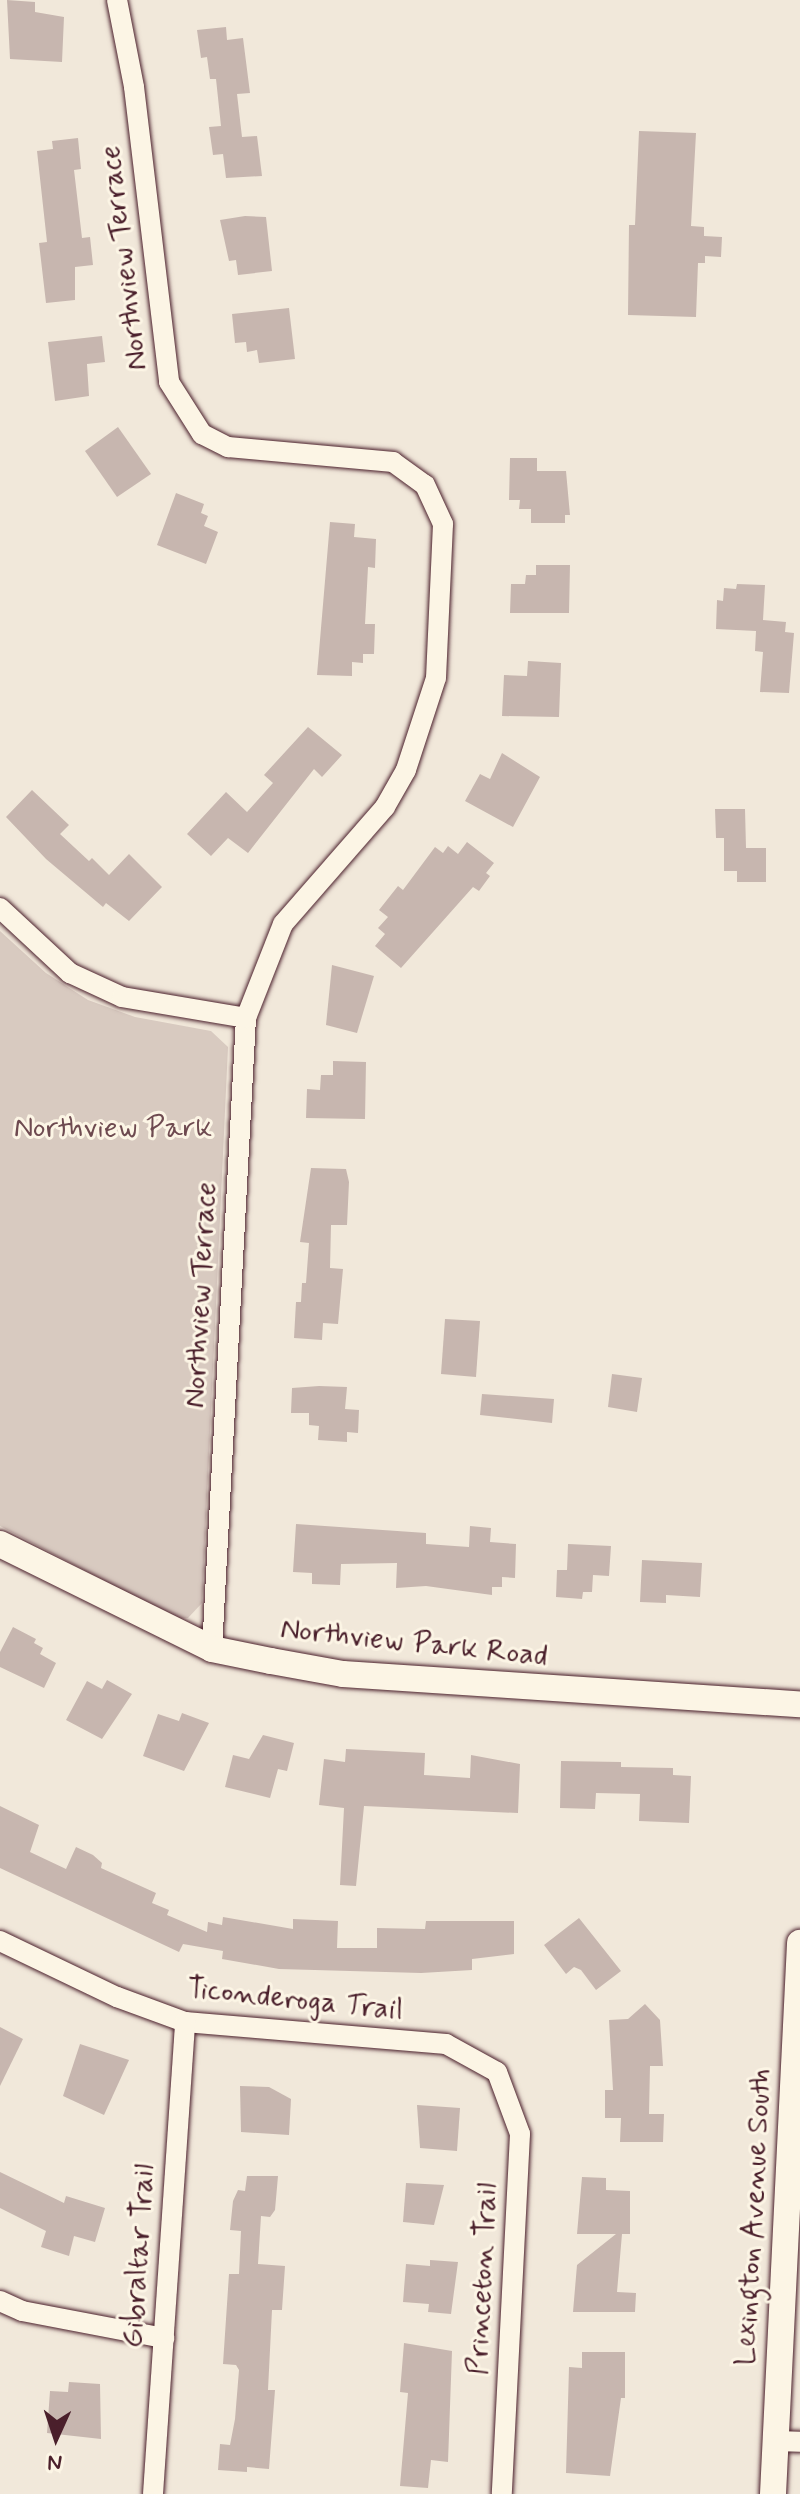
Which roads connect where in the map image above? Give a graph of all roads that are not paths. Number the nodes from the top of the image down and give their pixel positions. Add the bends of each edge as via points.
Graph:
1 (117, 0) edge
2 (0, 908) edge
3 (246, 1018) junction
4 (0, 1544) edge
5 (212, 1649) junction
6 (800, 1704) edge
7 (0, 1941) edge
8 (800, 1943) edge
9 (185, 2022) junction
10 (497, 2072) joint
11 (0, 2301) edge
12 (164, 2338) junction
13 (788, 2441) edge
14 (153, 2494) edge
15 (502, 2494) edge
16 (773, 2494) edge

1 - 3 street, Northview Terrace via 134,87 169,382 193,421 202,434 228,447 393,462 425,485 443,524 436,678 406,770 385,807 283,924
2 - 3 street via 70,973 122,997
3 - 5 street, Northview Terrace
4 - 5 street, Northview Park Road
5 - 6 street, Northview Park Road via 343,1674
7 - 9 street, Ticonderoga Trail via 117,1997
8 - 13 street, Lexington Avenue South
9 - 10 street, Ticonderoga Trail via 446,2044
9 - 12 street, Gibraltar Trail
10 - 15 street, Princeton Trail via 520,2134
11 - 12 street via 22,2311
12 - 14 street, Gibraltar Trail
13 - 16 street, Lexington Avenue South

